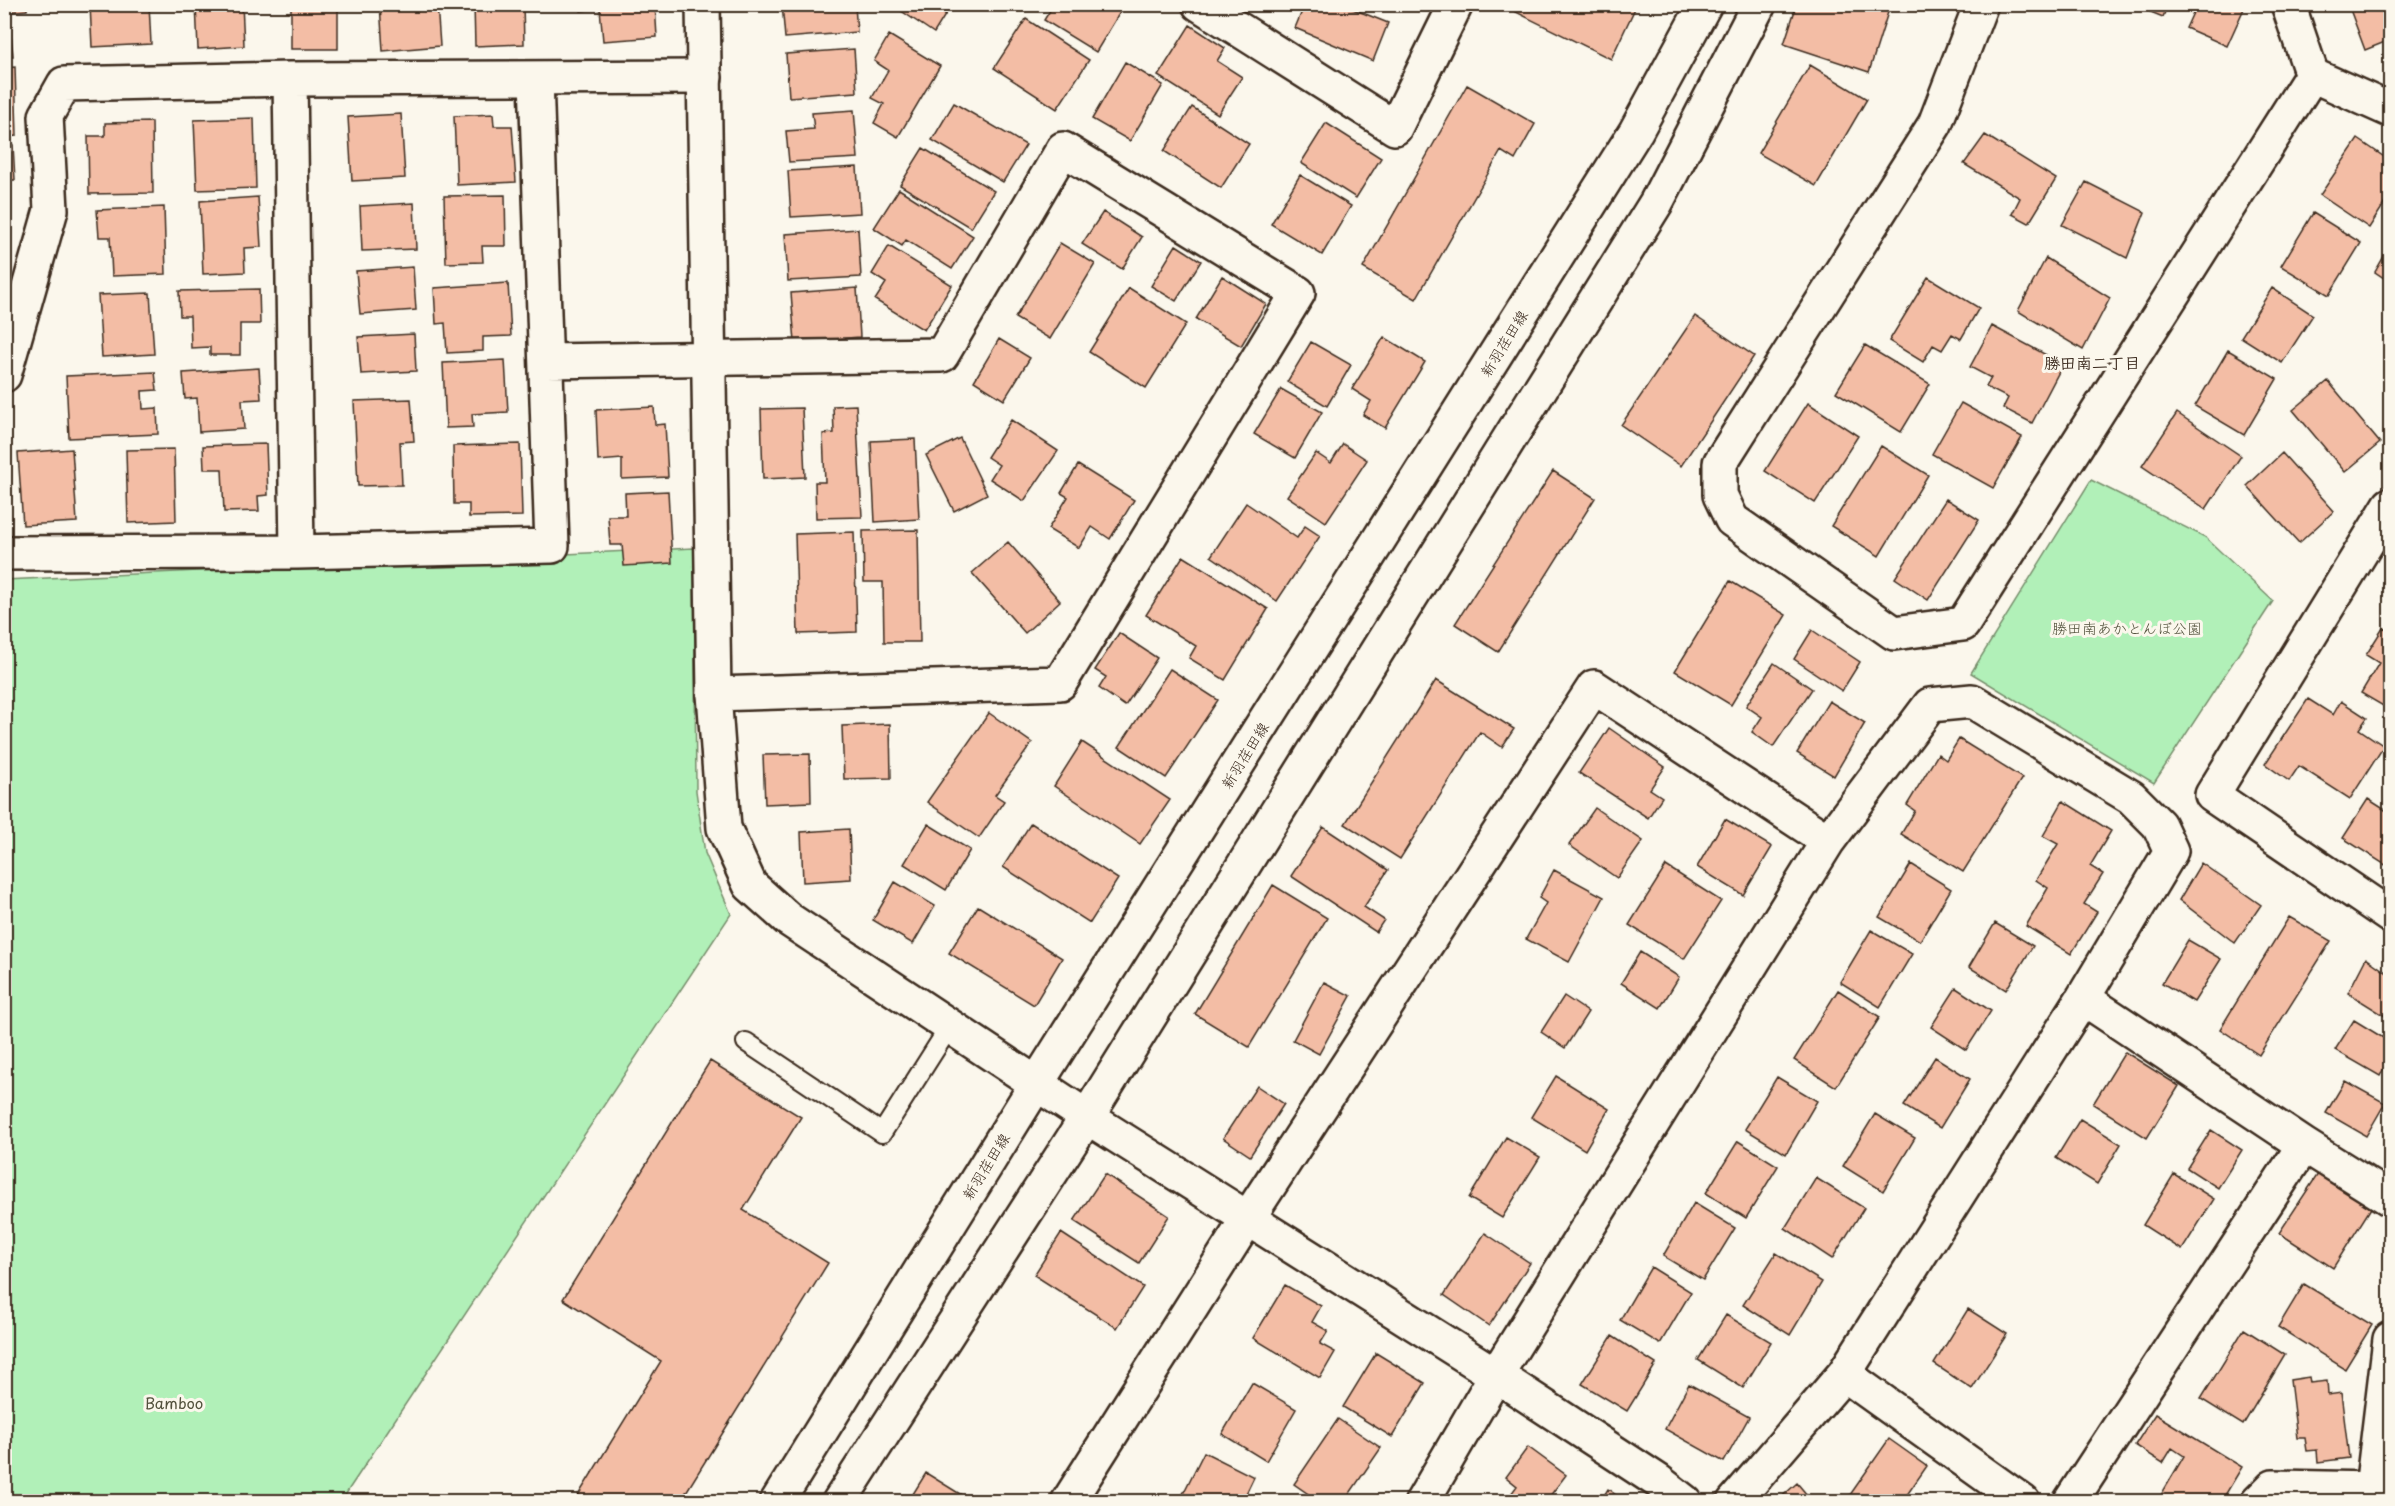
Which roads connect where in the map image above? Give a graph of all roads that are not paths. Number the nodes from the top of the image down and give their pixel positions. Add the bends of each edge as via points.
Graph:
1 (704, 4) edge
2 (1199, 4) edge
3 (1456, 4) edge
4 (1705, 4) edge
5 (1759, 4) edge
6 (1982, 4) edge
7 (2288, 4) edge
8 (2312, 75) junction
9 (705, 77) junction
10 (291, 79) junction
11 (536, 79) junction
12 (2391, 110) edge
13 (709, 358) junction
14 (547, 361) junction
15 (4, 375) edge
16 (2391, 505) edge
17 (297, 552) junction
18 (4, 553) edge
19 (714, 694) junction
20 (1828, 841) junction
21 (2391, 916) edge
22 (2083, 998) junction
23 (950, 1026) junction
24 (746, 1042) dead end
25 (1037, 1083) junction
26 (1087, 1117) junction
27 (2304, 1145) junction
28 (2391, 1199) edge
29 (1248, 1218) junction
30 (2391, 1339) edge
31 (1844, 1374) junction
32 (1496, 1375) junction
33 (777, 1502) edge
34 (839, 1502) edge
35 (1068, 1502) edge
36 (1422, 1502) edge
37 (1685, 1502) edge
38 (1734, 1502) edge
39 (2023, 1502) edge
40 (2070, 1502) edge
41 (2258, 1502) edge

1 - 9 street
2 - 3 street via 1395,128
4 - 25 street, 新羽荏田線 via 1636,131
5 - 26 street via 1656,203
6 - 8 street via 1935,124 1720,463 1720,495 1732,519 1894,633 1963,624
7 - 8 street
8 - 12 street
9 - 11 street
9 - 13 street
10 - 11 street
10 - 15 street via 64,84 46,116 51,210
10 - 17 street
11 - 14 street
13 - 14 street
13 - 19 street
13 - 19 street via 942,355 1063,149 1298,293 1060,683
14 - 17 street via 552,546
16 - 21 street via 2212,795
17 - 18 street
19 - 23 street via 724,828 750,885 788,919
20 - 22 street via 1930,705 1972,701 2131,796 2159,825 2171,850
20 - 29 street via 1594,687
20 - 32 street
22 - 27 street
22 - 31 street
23 - 24 lane via 882,1133
23 - 25 street
25 - 26 street
25 - 33 street, 新羽荏田線
26 - 29 street
26 - 34 street
27 - 28 street
27 - 40 street
29 - 32 street
29 - 35 street
30 - 41 street via 2372,1489 2274,1487
31 - 38 street
31 - 39 street
32 - 36 street
32 - 37 street

